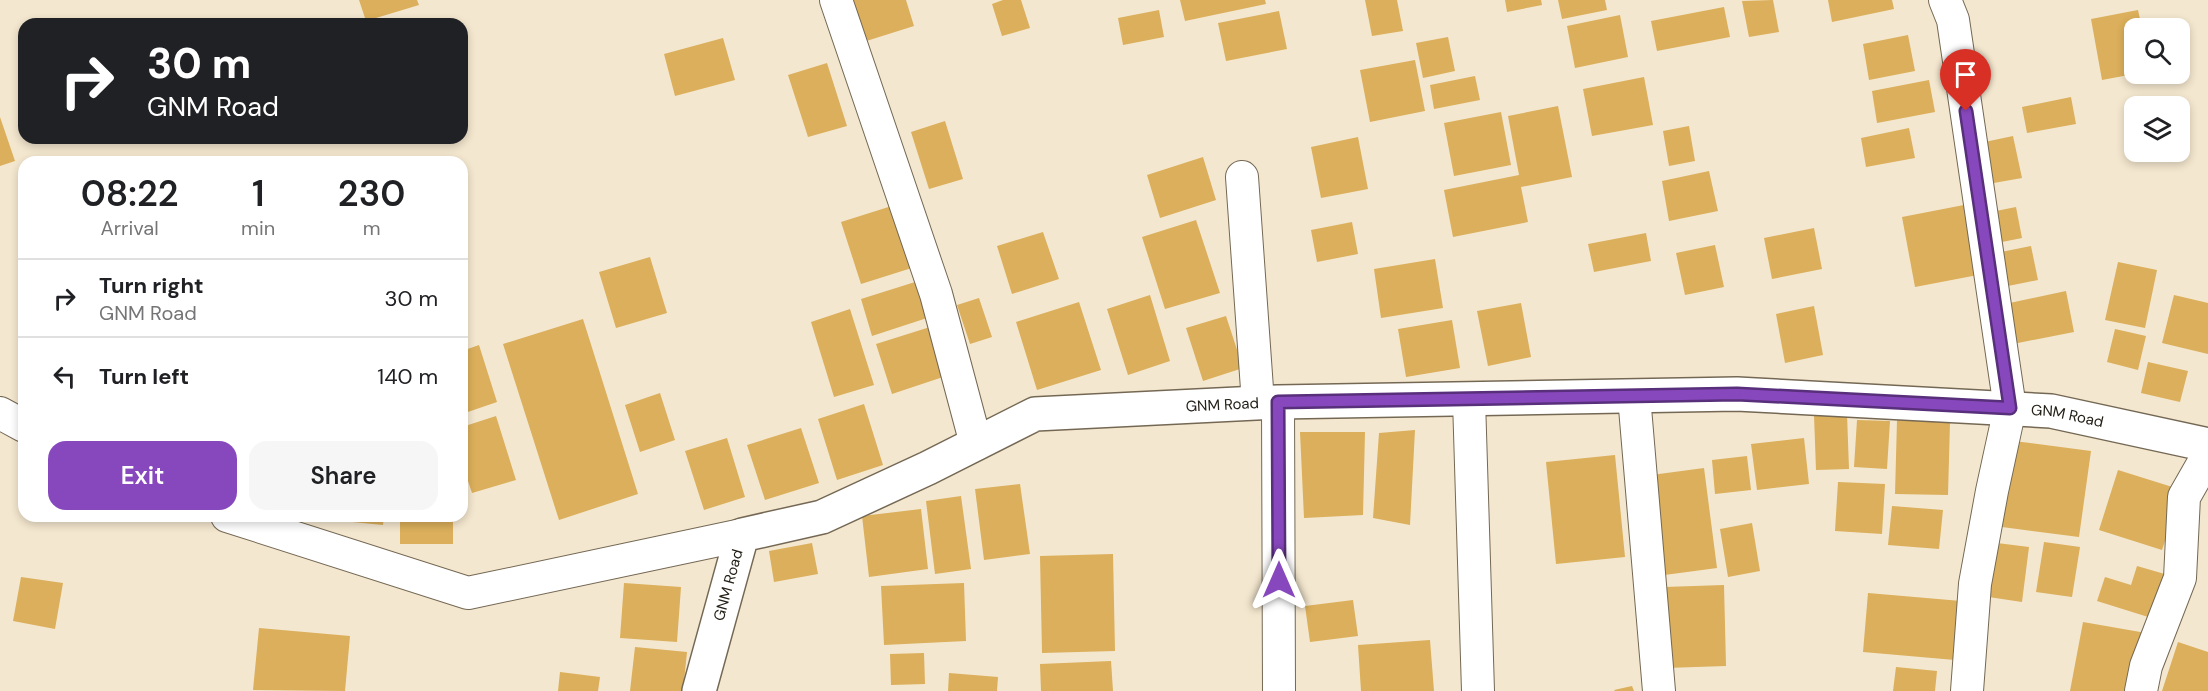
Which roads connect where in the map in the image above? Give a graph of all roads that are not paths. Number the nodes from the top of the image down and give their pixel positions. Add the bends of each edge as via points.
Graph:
1 (837, 0) edge
2 (1945, 0) edge
3 (1242, 177) dead end
4 (1634, 396) junction
5 (1468, 400) junction
6 (1268, 403) junction
7 (2010, 408) junction
8 (0, 413) edge
9 (18, 423) edge
10 (976, 444) junction
11 (2208, 445) edge
12 (2208, 455) edge
13 (245, 522) edge
14 (742, 536) junction
15 (699, 691) edge
16 (1279, 691) edge
17 (1478, 691) edge
18 (1659, 691) edge
19 (1967, 691) edge
20 (2140, 691) edge

1 - 10 street via 936,294
2 - 7 street via 1953,20
3 - 6 street
4 - 5 street, GNM Road
4 - 7 street, GNM Road via 1737,394
4 - 18 street
5 - 6 street, GNM Road
5 - 17 street
6 - 10 street, GNM Road via 1035,414
6 - 16 street
7 - 11 street, GNM Road via 2051,411
7 - 19 street via 1975,585
8 - 9 street
10 - 14 street, GNM Road via 822,517
12 - 20 street via 2184,497 2180,578
13 - 14 street via 468,593
14 - 15 street, GNM Road

